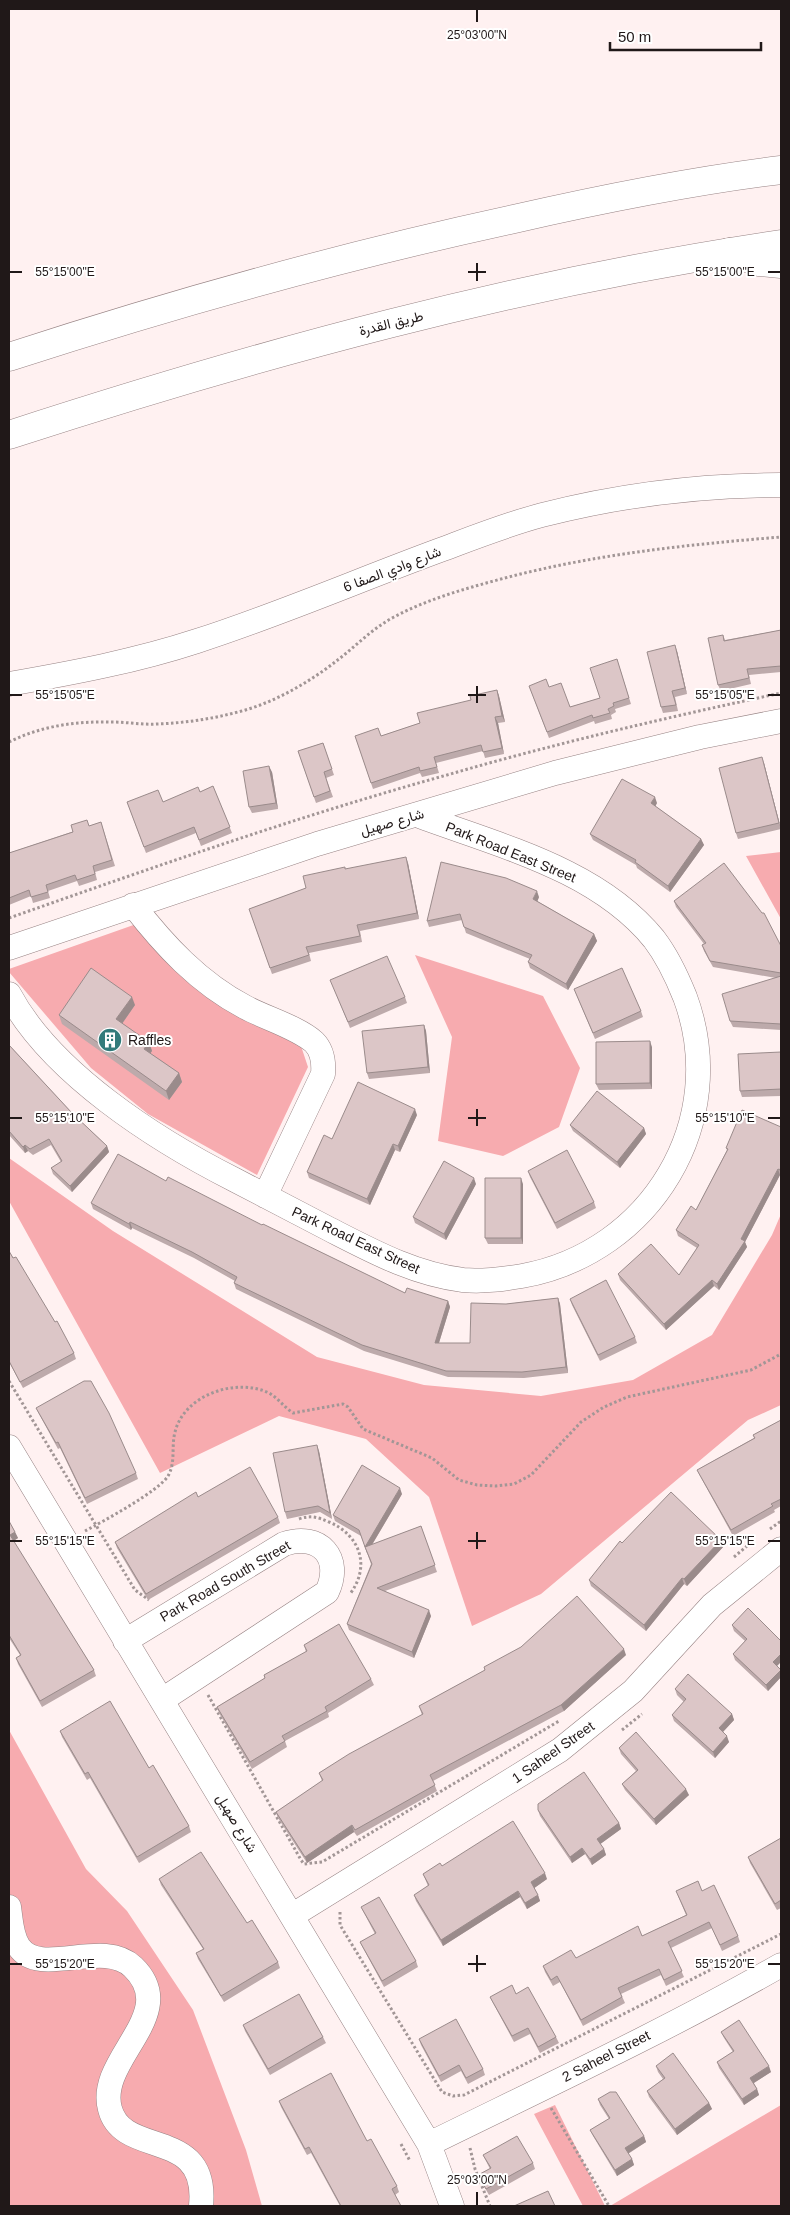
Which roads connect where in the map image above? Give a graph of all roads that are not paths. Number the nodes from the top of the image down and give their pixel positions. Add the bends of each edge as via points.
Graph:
1 (781, 170) edge
2 (781, 244) edge
3 (729, 252) junction
4 (781, 264) edge
5 (9, 357) edge
6 (9, 435) edge
7 (781, 485) edge
8 (9, 684) edge
9 (781, 721) edge
10 (417, 815) junction
11 (133, 905) junction
12 (9, 948) edge
13 (9, 994) edge
14 (265, 1196) junction
15 (9, 1447) edge
16 (774, 1540) edge
17 (125, 1641) junction
18 (162, 1700) junction
19 (9, 1907) edge
20 (293, 1915) junction
21 (781, 1965) edge
22 (429, 2144) junction
23 (201, 2206) edge
24 (452, 2206) edge

1 - 5 main road via 651,191 440,235 205,296
2 - 3 main road, طريق القدرة
3 - 4 main road via 759,262
3 - 6 main road, طريق القدرة via 574,281 341,336 216,370
7 - 8 street, شارع وادي الصفا 6 via 676,490 609,500 540,516 196,642 119,662
9 - 10 street, شارع صهيل via 627,754
10 - 11 street, شارع صهيل
10 - 14 street, Park Road East Street via 551,866 595,888 626,910 655,940 677,976 692,1015 698,1056 697,1098 687,1138 669,1176 644,1210 613,1238 578,1259 538,1273 504,1279 467,1280 431,1275 377,1253
11 - 12 street, شارع صهيل
11 - 14 street via 172,952 194,972 245,1007 309,1039 321,1051 323,1074
13 - 14 street, Park Road East Street via 22,1019 74,1073 139,1126
15 - 17 street, شارع صهيل
16 - 20 street, 1 Saheel Street via 633,1691 567,1744
17 - 18 street, شارع صهيل
17 - 18 street, Park Road South Street via 284,1544 309,1540 329,1555 333,1567 327,1592
18 - 20 street, شارع صهيل
19 - 23 street via 14,1938 27,1955 39,1959 113,1956 132,1966 140,1976 146,1987 147,2011 110,2084 110,2110 126,2131 185,2156 201,2178
20 - 22 street, شارع صهيل
21 - 22 street, 2 Saheel Street via 541,2090
22 - 24 street, شارع صهيل

